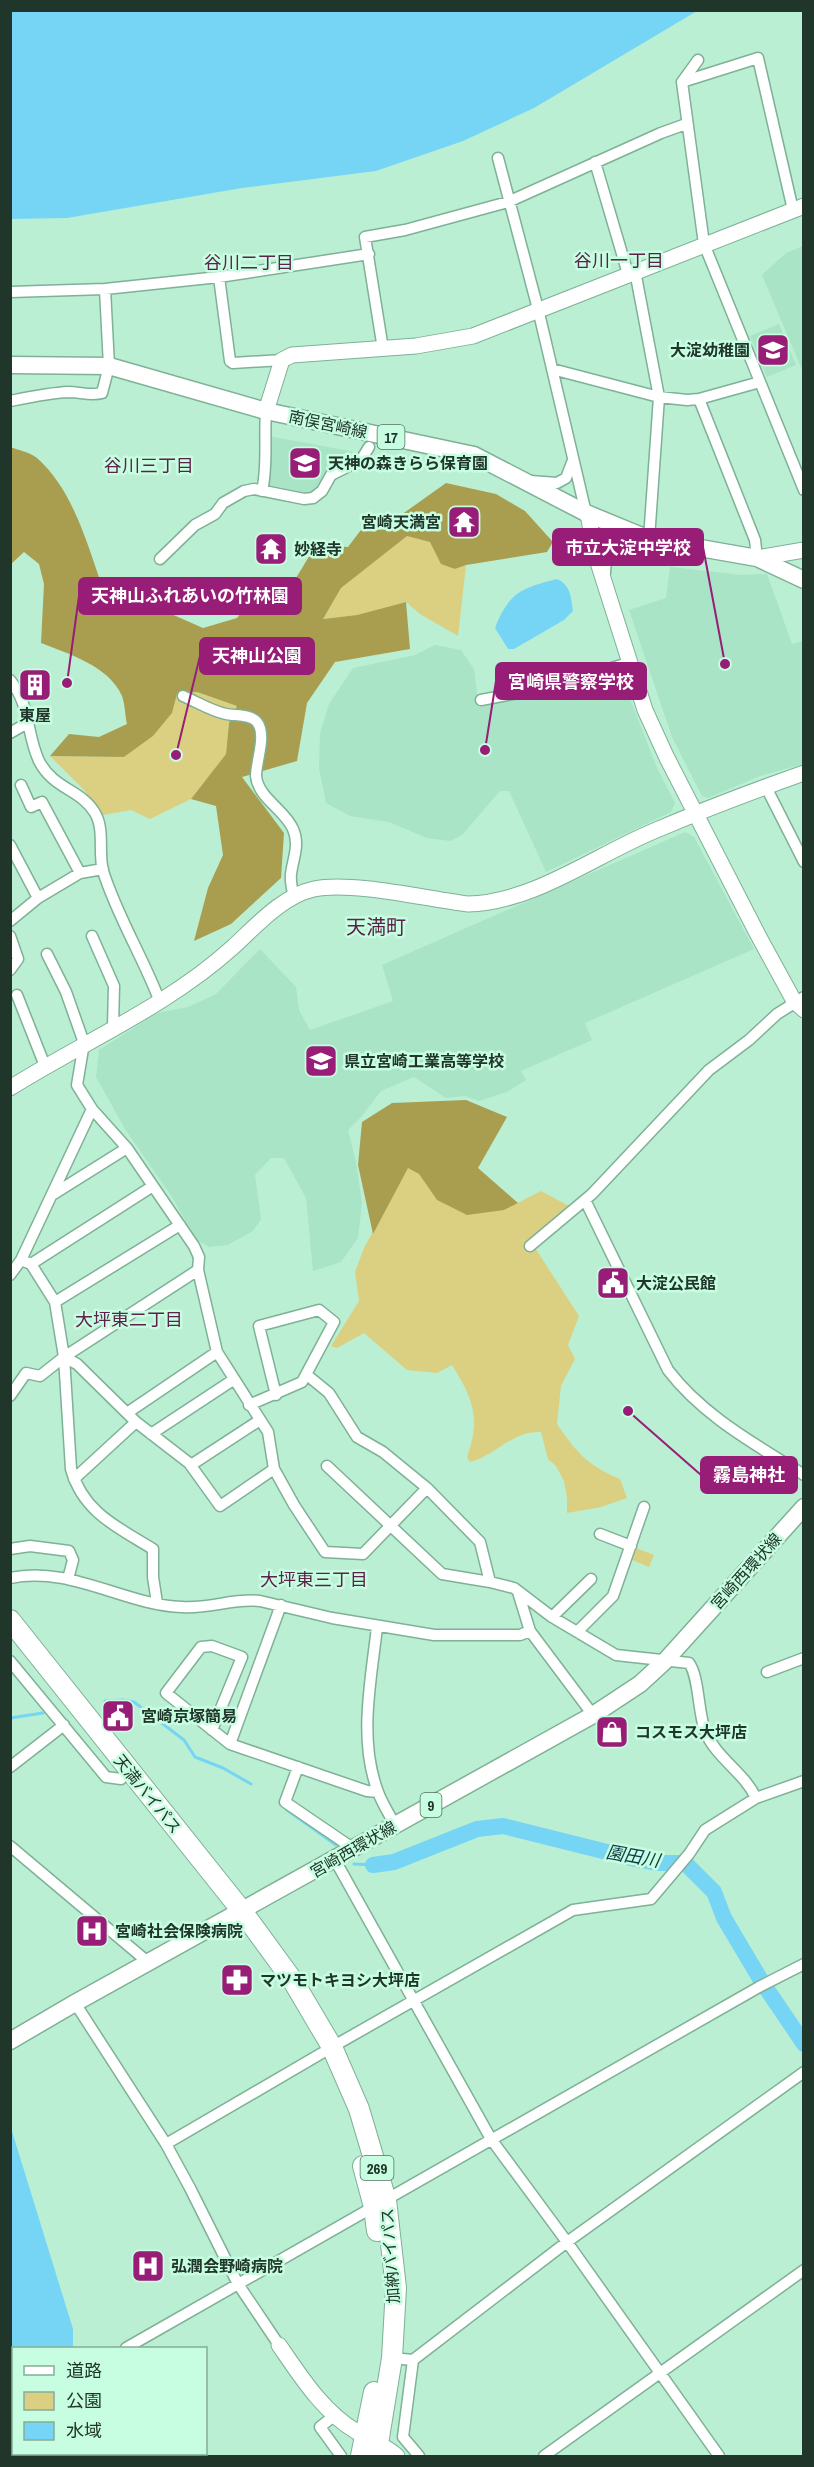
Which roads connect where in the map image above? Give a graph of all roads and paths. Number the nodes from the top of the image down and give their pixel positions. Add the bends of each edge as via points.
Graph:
1 (698, 60) dead end
2 (682, 82) junction
3 (686, 124) junction
4 (498, 158) dead end
5 (595, 162) junction
6 (508, 202) junction
7 (798, 208) edge
8 (704, 244) junction
9 (369, 254) junction
10 (632, 272) junction
11 (219, 277) junction
12 (105, 289) junction
13 (10, 292) edge
14 (538, 309) junction
15 (383, 349) junction
16 (282, 360) junction
17 (10, 365) edge
18 (109, 366) junction
19 (552, 369) junction
20 (760, 382) junction
21 (659, 397) junction
22 (699, 399) junction
23 (10, 401) edge
24 (266, 411) junction
25 (369, 447) dead end
26 (573, 457) junction
27 (527, 481) junction
28 (804, 490) edge
29 (262, 491) junction
30 (586, 513) junction
31 (649, 539) junction
32 (804, 550) edge
33 (757, 558) junction
34 (160, 559) dead end
35 (804, 580) edge
36 (604, 581) junction
37 (631, 662) junction
38 (10, 680) edge
39 (183, 696) dead end
40 (481, 700) dead end
41 (29, 723) junction
42 (10, 733) edge
43 (804, 773) edge
44 (21, 785) dead end
45 (765, 787) junction
46 (696, 815) junction
47 (10, 845) edge
48 (804, 862) edge
49 (103, 869) junction
50 (80, 873) junction
51 (294, 897) junction
52 (38, 898) junction
53 (10, 921) edge
54 (10, 936) edge
55 (92, 936) dead end
56 (47, 954) dead end
57 (10, 970) edge
58 (17, 995) dead end
59 (160, 1002) junction
60 (800, 1003) edge
61 (113, 1027) junction
62 (84, 1043) junction
63 (45, 1066) junction
64 (10, 1088) edge
65 (92, 1109) junction
66 (127, 1148) junction
67 (153, 1186) junction
68 (51, 1195) junction
69 (585, 1200) junction
70 (180, 1225) junction
71 (530, 1246) dead end
72 (26, 1262) junction
73 (198, 1270) junction
74 (10, 1275) edge
75 (55, 1302) junction
76 (217, 1352) junction
77 (64, 1357) junction
78 (306, 1375) junction
79 (233, 1380) junction
80 (276, 1395) junction
81 (10, 1396) edge
82 (249, 1405) junction
83 (127, 1413) junction
84 (260, 1420) junction
85 (136, 1422) junction
86 (151, 1434) junction
87 (190, 1465) junction
88 (327, 1466) dead end
89 (274, 1469) junction
90 (804, 1475) edge
91 (74, 1479) junction
92 (427, 1488) junction
93 (644, 1507) dead end
94 (804, 1507) edge
95 (390, 1525) junction
96 (600, 1534) dead end
97 (631, 1546) junction
98 (10, 1550) edge
99 (10, 1578) edge
100 (68, 1579) junction
101 (591, 1579) dead end
102 (490, 1582) junction
103 (518, 1592) junction
104 (157, 1603) junction
105 (281, 1605) junction
106 (552, 1617) junction
107 (10, 1620) edge
108 (377, 1627) junction
109 (530, 1631) junction
110 (577, 1632) junction
111 (10, 1640) edge
112 (804, 1658) edge
113 (10, 1661) edge
114 (665, 1661) junction
115 (767, 1672) dead end
116 (593, 1715) junction
117 (64, 1725) junction
118 (212, 1730) junction
119 (230, 1744) junction
120 (10, 1767) edge
121 (298, 1767) junction
122 (121, 1779) junction
123 (804, 1781) edge
124 (378, 1791) junction
125 (756, 1798) junction
126 (395, 1825) junction
127 (10, 1846) edge
128 (354, 1849) junction
129 (335, 1860) junction
130 (236, 1914) junction
131 (149, 1963) junction
132 (804, 1964) edge
133 (413, 2000) junction
134 (75, 2003) junction
135 (10, 2041) edge
136 (327, 2050) junction
137 (804, 2072) edge
138 (491, 2139) junction
139 (166, 2144) junction
140 (380, 2204) junction
141 (567, 2242) junction
142 (804, 2270) edge
143 (237, 2284) junction
144 (279, 2345) joint
145 (129, 2347) edge
146 (392, 2358) junction
147 (413, 2360) junction
148 (659, 2373) junction
149 (335, 2415) junction
150 (374, 2445) edge
151 (341, 2457) edge
152 (361, 2457) edge
153 (397, 2457) edge
154 (419, 2457) edge
155 (544, 2457) edge
156 (719, 2457) edge

1 - 2 street
2 - 3 street
2 - 7 street via 758,58
3 - 5 street
3 - 8 street
4 - 6 street
5 - 6 street
5 - 10 street
6 - 9 street via 365,237
6 - 14 street
7 - 8 street
8 - 10 street
8 - 20 street
9 - 11 street
9 - 15 street
10 - 14 street
10 - 21 street
11 - 12 street
11 - 16 street via 230,361
12 - 13 street
12 - 18 street
14 - 15 street via 473,336
14 - 19 street
15 - 16 street via 292,355
16 - 24 street
17 - 18 main road, 南俣宮崎線 / 17
18 - 23 street via 102,393 71,392
18 - 24 main road, 南俣宮崎線 / 17
19 - 21 street
19 - 26 street
20 - 22 street
20 - 28 street
21 - 22 street
21 - 31 street
22 - 33 street via 755,540
24 - 27 main road, 南俣宮崎線 / 17 via 474,455
24 - 29 street via 266,474
25 - 29 street via 361,460 331,475 313,498
26 - 27 street via 566,478 557,483
26 - 30 street
27 - 30 main road, 南俣宮崎線 / 17
29 - 34 street via 244,491 223,503
30 - 31 main road, 南俣宮崎線 / 17
30 - 36 street
31 - 33 main road, 南俣宮崎線 / 17
31 - 36 street via 614,548 605,562
32 - 33 street
33 - 35 main road, 南俣宮崎線 / 17
36 - 37 street
37 - 40 street via 555,686
37 - 46 street via 645,710
38 - 41 street via 21,694
39 - 51 street via 209,709 254,719 259,724 258,784 287,818 295,835 297,847 291,875
41 - 42 street
41 - 49 street via 45,771 54,782 86,801 96,815
43 - 45 street
44 - 50 street via 31,807 42,802
45 - 46 street
45 - 48 street
46 - 51 street via 653,831 533,889 483,904 331,887
46 - 60 street
47 - 52 street
49 - 50 street
49 - 59 street
50 - 52 street
51 - 59 street via 194,980
52 - 53 street
54 - 57 street via 18,959
55 - 61 street via 114,986
56 - 62 street
58 - 63 street
59 - 61 street
60 - 69 street via 698,1080
61 - 62 street
62 - 63 street
62 - 65 street via 77,1085
63 - 64 street
65 - 66 street
65 - 68 street
66 - 67 street
66 - 68 street
67 - 70 street
67 - 72 street
68 - 72 street
69 - 71 street
69 - 90 street via 668,1370 682,1388 719,1420
70 - 73 street via 199,1257
70 - 75 street
72 - 74 street
72 - 75 street
73 - 76 street
73 - 77 street
75 - 77 street
76 - 79 street
76 - 83 street
77 - 81 street via 40,1376 26,1373
77 - 83 street via 77,1364
77 - 91 street
78 - 80 street via 302,1382
78 - 80 street via 334,1323 319,1310 259,1326
78 - 92 street via 329,1394 357,1437 383,1452
79 - 82 street
79 - 86 street
80 - 82 street
82 - 84 street
83 - 85 street
84 - 87 street
84 - 89 street via 267,1432
85 - 86 street
85 - 91 street
86 - 87 street
87 - 89 street via 220,1506
88 - 95 street
89 - 95 street via 325,1552 363,1554
91 - 104 street via 94,1510 153,1549
92 - 95 street
92 - 102 street via 480,1542
93 - 97 street
94 - 114 main road, 宮崎西環状線 / 9
95 - 102 street via 442,1574
96 - 97 street
97 - 110 street via 613,1596
98 - 100 street via 30,1546 69,1551 73,1560
99 - 100 street via 39,1575
100 - 104 street
101 - 106 street
102 - 103 street
103 - 106 street
103 - 109 street
104 - 105 street via 205,1607 250,1599
105 - 108 street
105 - 119 street
106 - 110 street
107 - 130 highway, 天満バイパス / 269
108 - 109 street via 459,1636 520,1635
108 - 124 street via 367,1745
109 - 116 street
110 - 114 street via 616,1655
111 - 122 highway, 天満バイパス / 269
112 - 115 street
113 - 117 street
114 - 116 main road, 宮崎西環状線 / 9 via 640,1684
114 - 125 street via 690,1663 708,1737
116 - 126 main road, 宮崎西環状線 / 9
117 - 120 street
117 - 122 street via 106,1777
118 - 118 street via 166,1693 201,1647 212,1646 242,1657
118 - 119 street
119 - 121 street
121 - 124 street via 367,1791
121 - 128 street via 285,1802
122 - 130 highway, 天満バイパス / 269
123 - 125 street
124 - 126 street
125 - 133 street via 705,1830 651,1899 573,1910
126 - 128 main road, 宮崎西環状線 / 9
127 - 131 street
128 - 129 main road, 宮崎西環状線 / 9
129 - 130 main road, 宮崎西環状線 / 9
129 - 133 street
130 - 131 main road, 宮崎西環状線 / 9
130 - 136 highway, 加納バイパス / 269 via 293,1981
131 - 134 main road, 宮崎西環状線 / 9
132 - 138 street
133 - 136 street
133 - 138 street
134 - 135 main road, 宮崎西環状線 / 9
134 - 139 street
136 - 139 street
136 - 140 highway, 加納バイパス / 269
137 - 141 street
138 - 140 street
138 - 141 street
139 - 143 street
140 - 143 street
140 - 146 highway, 加納バイパス / 269 via 396,2288
140 - 150 highway, 加納バイパス / 269 via 383,2289
141 - 147 street
141 - 148 street
142 - 148 street
143 - 144 street
143 - 145 street
144 - 149 street via 308,2387
146 - 147 street
146 - 150 highway, 加納バイパス / 269
147 - 154 street via 403,2437
148 - 155 street
148 - 156 street
149 - 150 street
149 - 151 street via 320,2427
150 - 152 highway, 加納バイパス / 269
150 - 153 street

